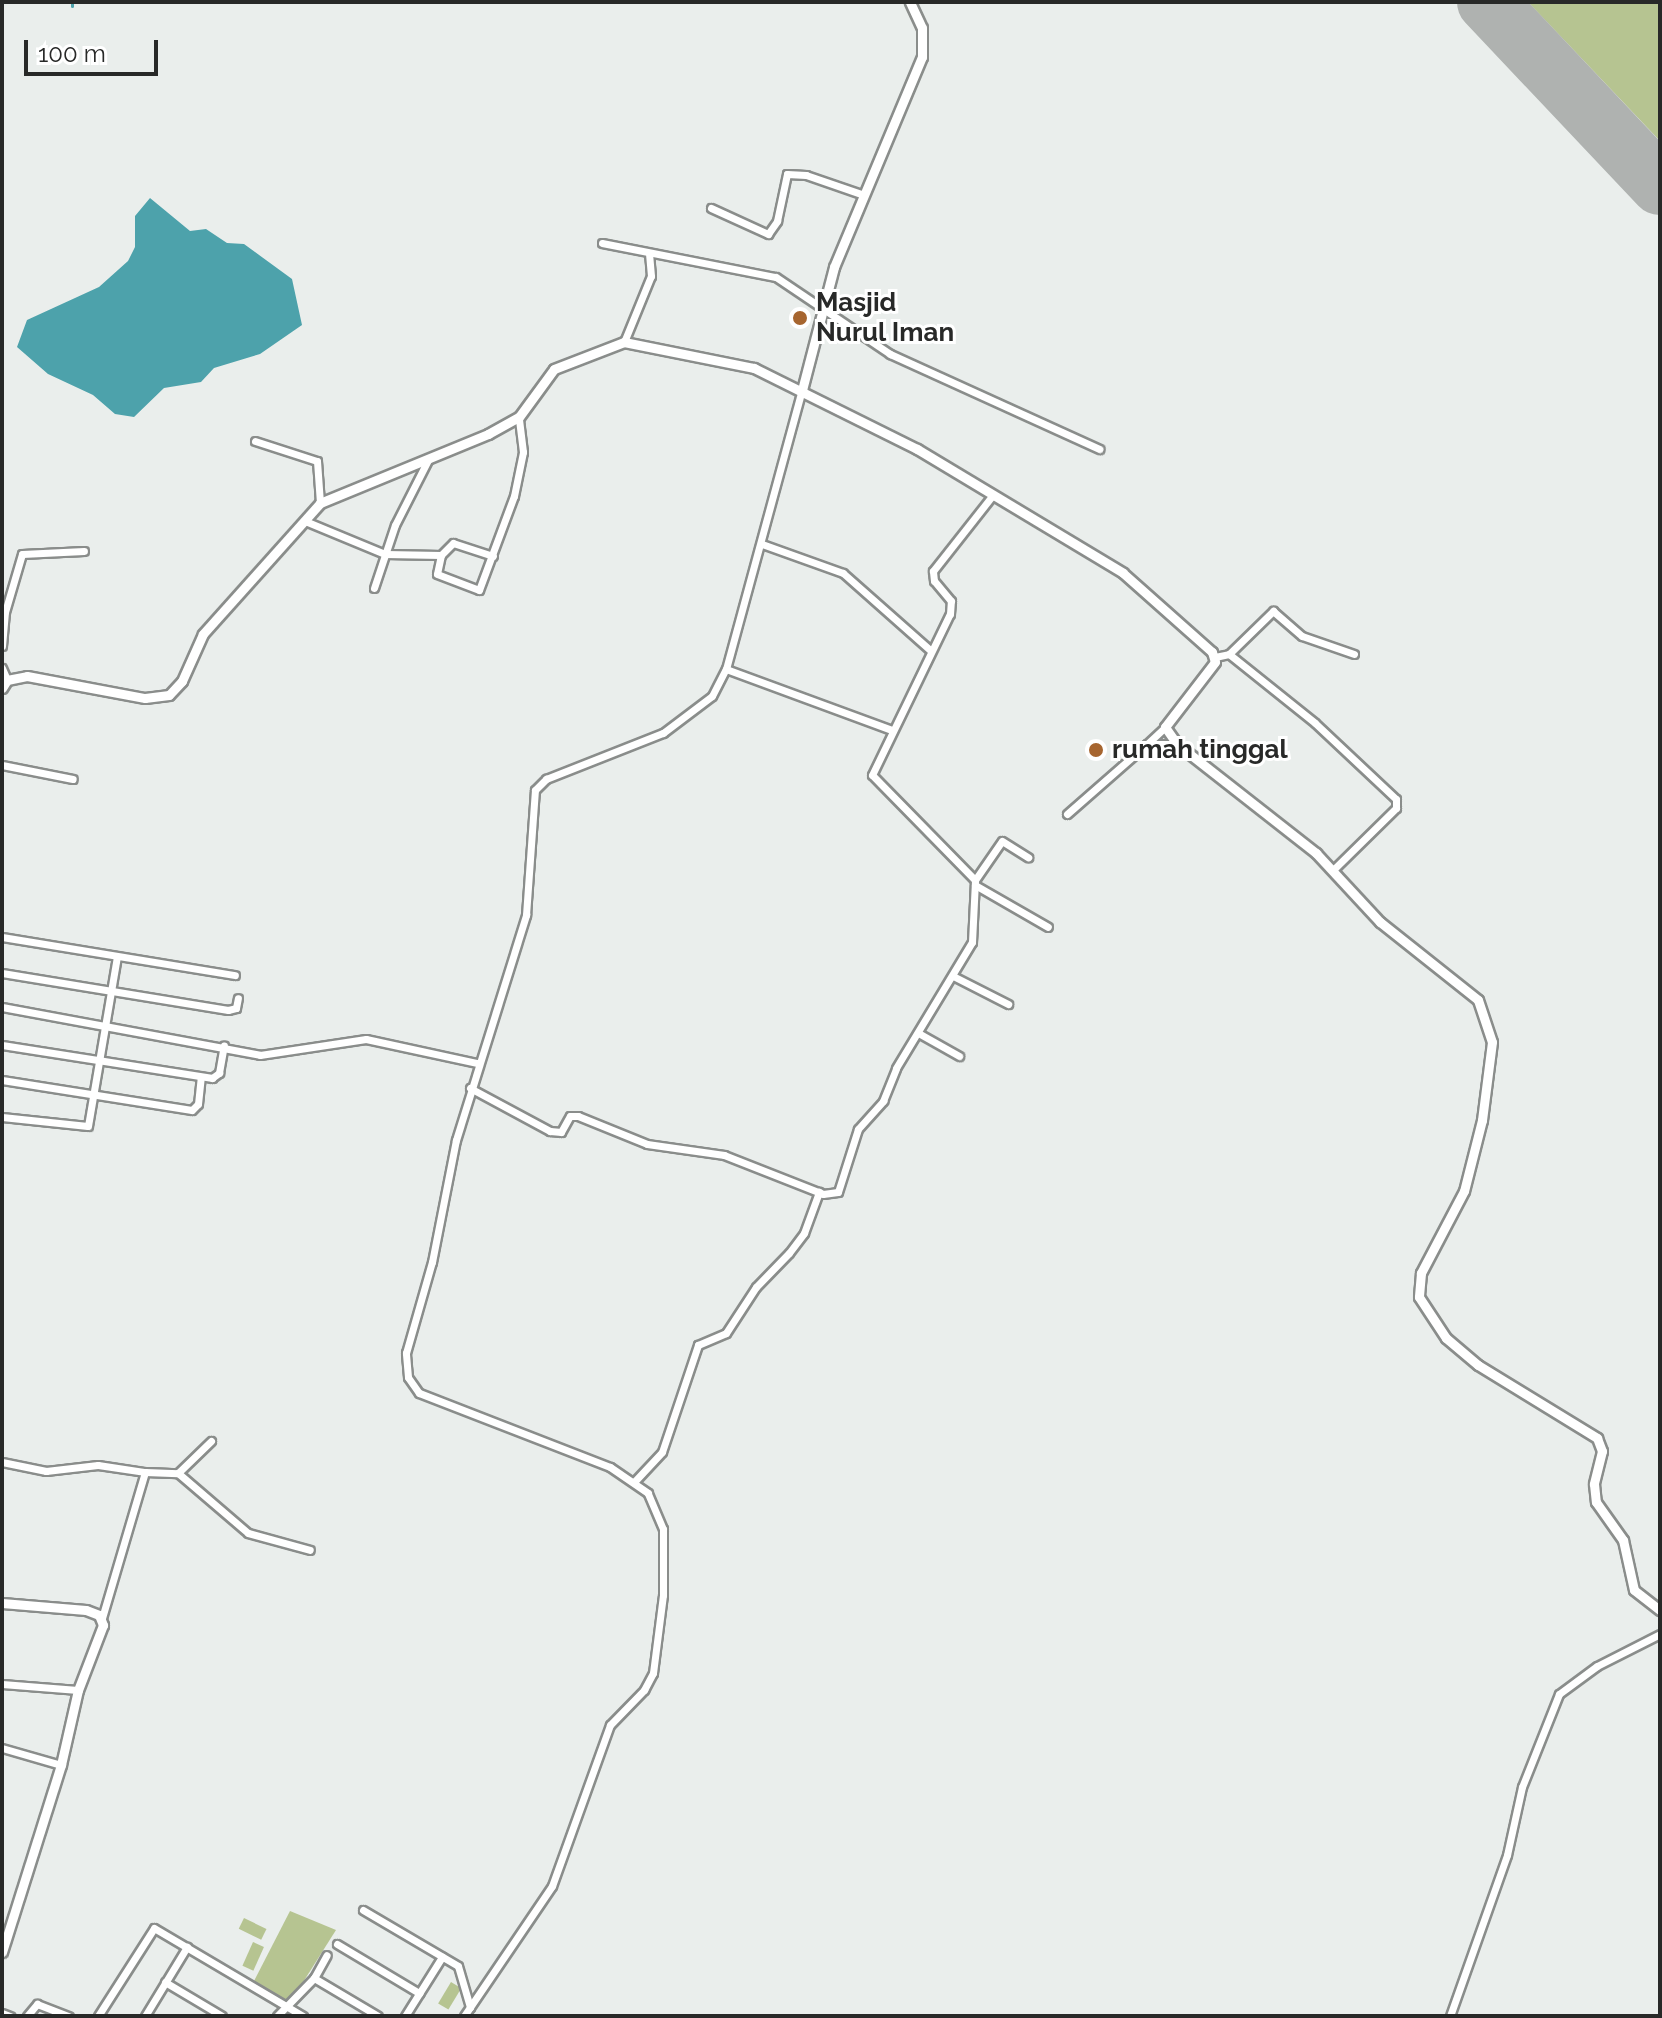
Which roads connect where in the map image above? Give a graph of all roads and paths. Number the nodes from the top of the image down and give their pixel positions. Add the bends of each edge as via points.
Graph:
1 (910, 2) edge
2 (864, 195) junction
3 (711, 208) dead end
4 (602, 243) dead end
5 (649, 255) junction
6 (823, 306) junction
7 (624, 342) junction
8 (802, 390) junction
9 (519, 417) junction
10 (255, 441) dead end
11 (1099, 449) dead end
12 (429, 458) junction
13 (992, 496) junction
14 (320, 503) junction
15 (305, 521) junction
16 (762, 544) junction
17 (84, 551) dead end
18 (385, 554) junction
19 (441, 555) junction
20 (493, 556) junction
21 (374, 588) dead end
22 (2, 646) edge
23 (930, 650) junction
24 (1229, 654) junction
25 (1354, 654) dead end
26 (1215, 657) junction
27 (2, 668) edge
28 (726, 669) junction
29 (4, 684) edge
30 (1165, 727) junction
31 (892, 730) junction
32 (1147, 744) junction
33 (1177, 744) junction
34 (2, 765) edge
35 (73, 779) dead end
36 (1067, 814) dead end
37 (1028, 857) dead end
38 (1334, 869) junction
39 (975, 882) junction
40 (1048, 927) dead end
41 (2, 937) edge
42 (117, 957) junction
43 (2, 973) edge
44 (235, 975) dead end
45 (953, 976) junction
46 (111, 990) junction
47 (238, 998) dead end
48 (1008, 1004) dead end
49 (2, 1007) edge
50 (106, 1026) junction
51 (920, 1034) junction
52 (2, 1045) edge
53 (224, 1045) junction
54 (959, 1056) dead end
55 (100, 1061) junction
56 (477, 1063) junction
57 (201, 1077) junction
58 (2, 1080) edge
59 (470, 1088) junction
60 (94, 1095) junction
61 (2, 1117) edge
62 (819, 1192) junction
63 (211, 1441) dead end
64 (2, 1462) edge
65 (145, 1472) junction
66 (178, 1473) junction
67 (634, 1482) junction
68 (310, 1550) dead end
69 (2, 1603) edge
70 (1660, 1610) edge
71 (102, 1618) junction
72 (1660, 1634) edge
73 (2, 1684) edge
74 (78, 1690) junction
75 (2, 1748) edge
76 (61, 1765) junction
77 (363, 1910) dead end
78 (337, 1944) dead end
79 (187, 1947) junction
80 (2, 1952) edge
81 (327, 1955) dead end
82 (442, 1957) junction
83 (314, 1978) junction
84 (165, 1982) junction
85 (419, 1993) junction
86 (284, 2005) junction
87 (470, 2007) junction
88 (2, 2013) edge
89 (10, 2016) edge
90 (27, 2016) edge
91 (69, 2016) edge
92 (98, 2016) edge
93 (145, 2016) edge
94 (222, 2016) edge
95 (277, 2016) edge
96 (303, 2016) edge
97 (378, 2016) edge
98 (405, 2016) edge
99 (464, 2016) edge
100 (1450, 2016) edge

1 - 2 street via 924,48
2 - 3 street via 806,175 787,174 777,221 768,234
2 - 6 street
4 - 5 street
5 - 6 street via 757,270
5 - 7 street via 651,276
6 - 8 street
6 - 11 street via 890,354
7 - 8 street via 754,368
7 - 9 street via 554,369
8 - 13 street via 903,441
8 - 16 street
9 - 12 street
9 - 20 street via 523,452
10 - 14 street via 317,461
12 - 14 street
12 - 18 street
13 - 23 street via 933,571 952,608
13 - 26 street via 1140,585
14 - 15 street
15 - 18 street
15 - 29 street via 203,634 182,681 169,695 145,698 27,676
16 - 23 street via 839,570
16 - 28 street
17 - 22 street via 22,554 5,612
18 - 19 street
18 - 21 street
19 - 20 street via 453,543
19 - 20 street via 435,572 477,592
23 - 31 street
24 - 25 street via 1273,611 1302,636
24 - 26 street
24 - 38 street via 1315,723 1396,799 1396,808
26 - 30 street
27 - 29 street
28 - 31 street
28 - 56 street via 712,696 679,724 537,785 526,915
30 - 32 street
30 - 33 street
31 - 39 street via 873,777 940,839
32 - 33 street
32 - 36 street
33 - 38 street
34 - 35 street
37 - 39 street via 1002,841
38 - 70 street via 1388,929 1472,993 1490,1029 1492,1067 1477,1143 1460,1201 1419,1280 1422,1304 1446,1338 1478,1365 1597,1438 1602,1451 1594,1484 1596,1502 1623,1540 1634,1590
39 - 40 street
39 - 45 street via 972,942
41 - 42 street
42 - 44 street
42 - 46 street
43 - 46 street
45 - 48 street
45 - 51 street
46 - 47 street via 234,1010
46 - 50 street
49 - 50 street
50 - 53 street
50 - 55 street
51 - 54 street
51 - 62 street via 896,1068 883,1101 858,1129 838,1192
52 - 55 street
53 - 56 street via 274,1056 366,1039
53 - 57 street via 218,1076
55 - 57 street
55 - 60 street
56 - 59 street
57 - 60 street via 194,1110
58 - 60 street
59 - 62 street via 550,1131 561,1132 570,1116 578,1116 656,1147 729,1157
59 - 67 street via 406,1353 411,1385 442,1405 564,1446
60 - 61 street via 87,1127
62 - 67 street via 804,1233 756,1287 726,1333 698,1345 662,1452
63 - 66 street
64 - 65 street via 46,1471 98,1465
65 - 66 street
65 - 71 street
66 - 68 street via 248,1533
67 - 87 street via 654,1501 663,1529 656,1663 644,1690 610,1725 552,1886
69 - 71 street via 71,1608
71 - 74 street
72 - 100 street via 1597,1666 1559,1694 1522,1787 1507,1855
73 - 74 street
74 - 76 street
75 - 76 street
76 - 80 street
77 - 82 street
78 - 85 street
79 - 84 street
79 - 86 street
79 - 92 street via 151,1930
81 - 83 street
82 - 85 street
82 - 87 street via 461,1970
83 - 86 street
83 - 97 street
84 - 93 street
84 - 94 street
85 - 98 street
86 - 95 street
86 - 96 street
87 - 99 street
88 - 89 street
90 - 91 street via 37,2004

